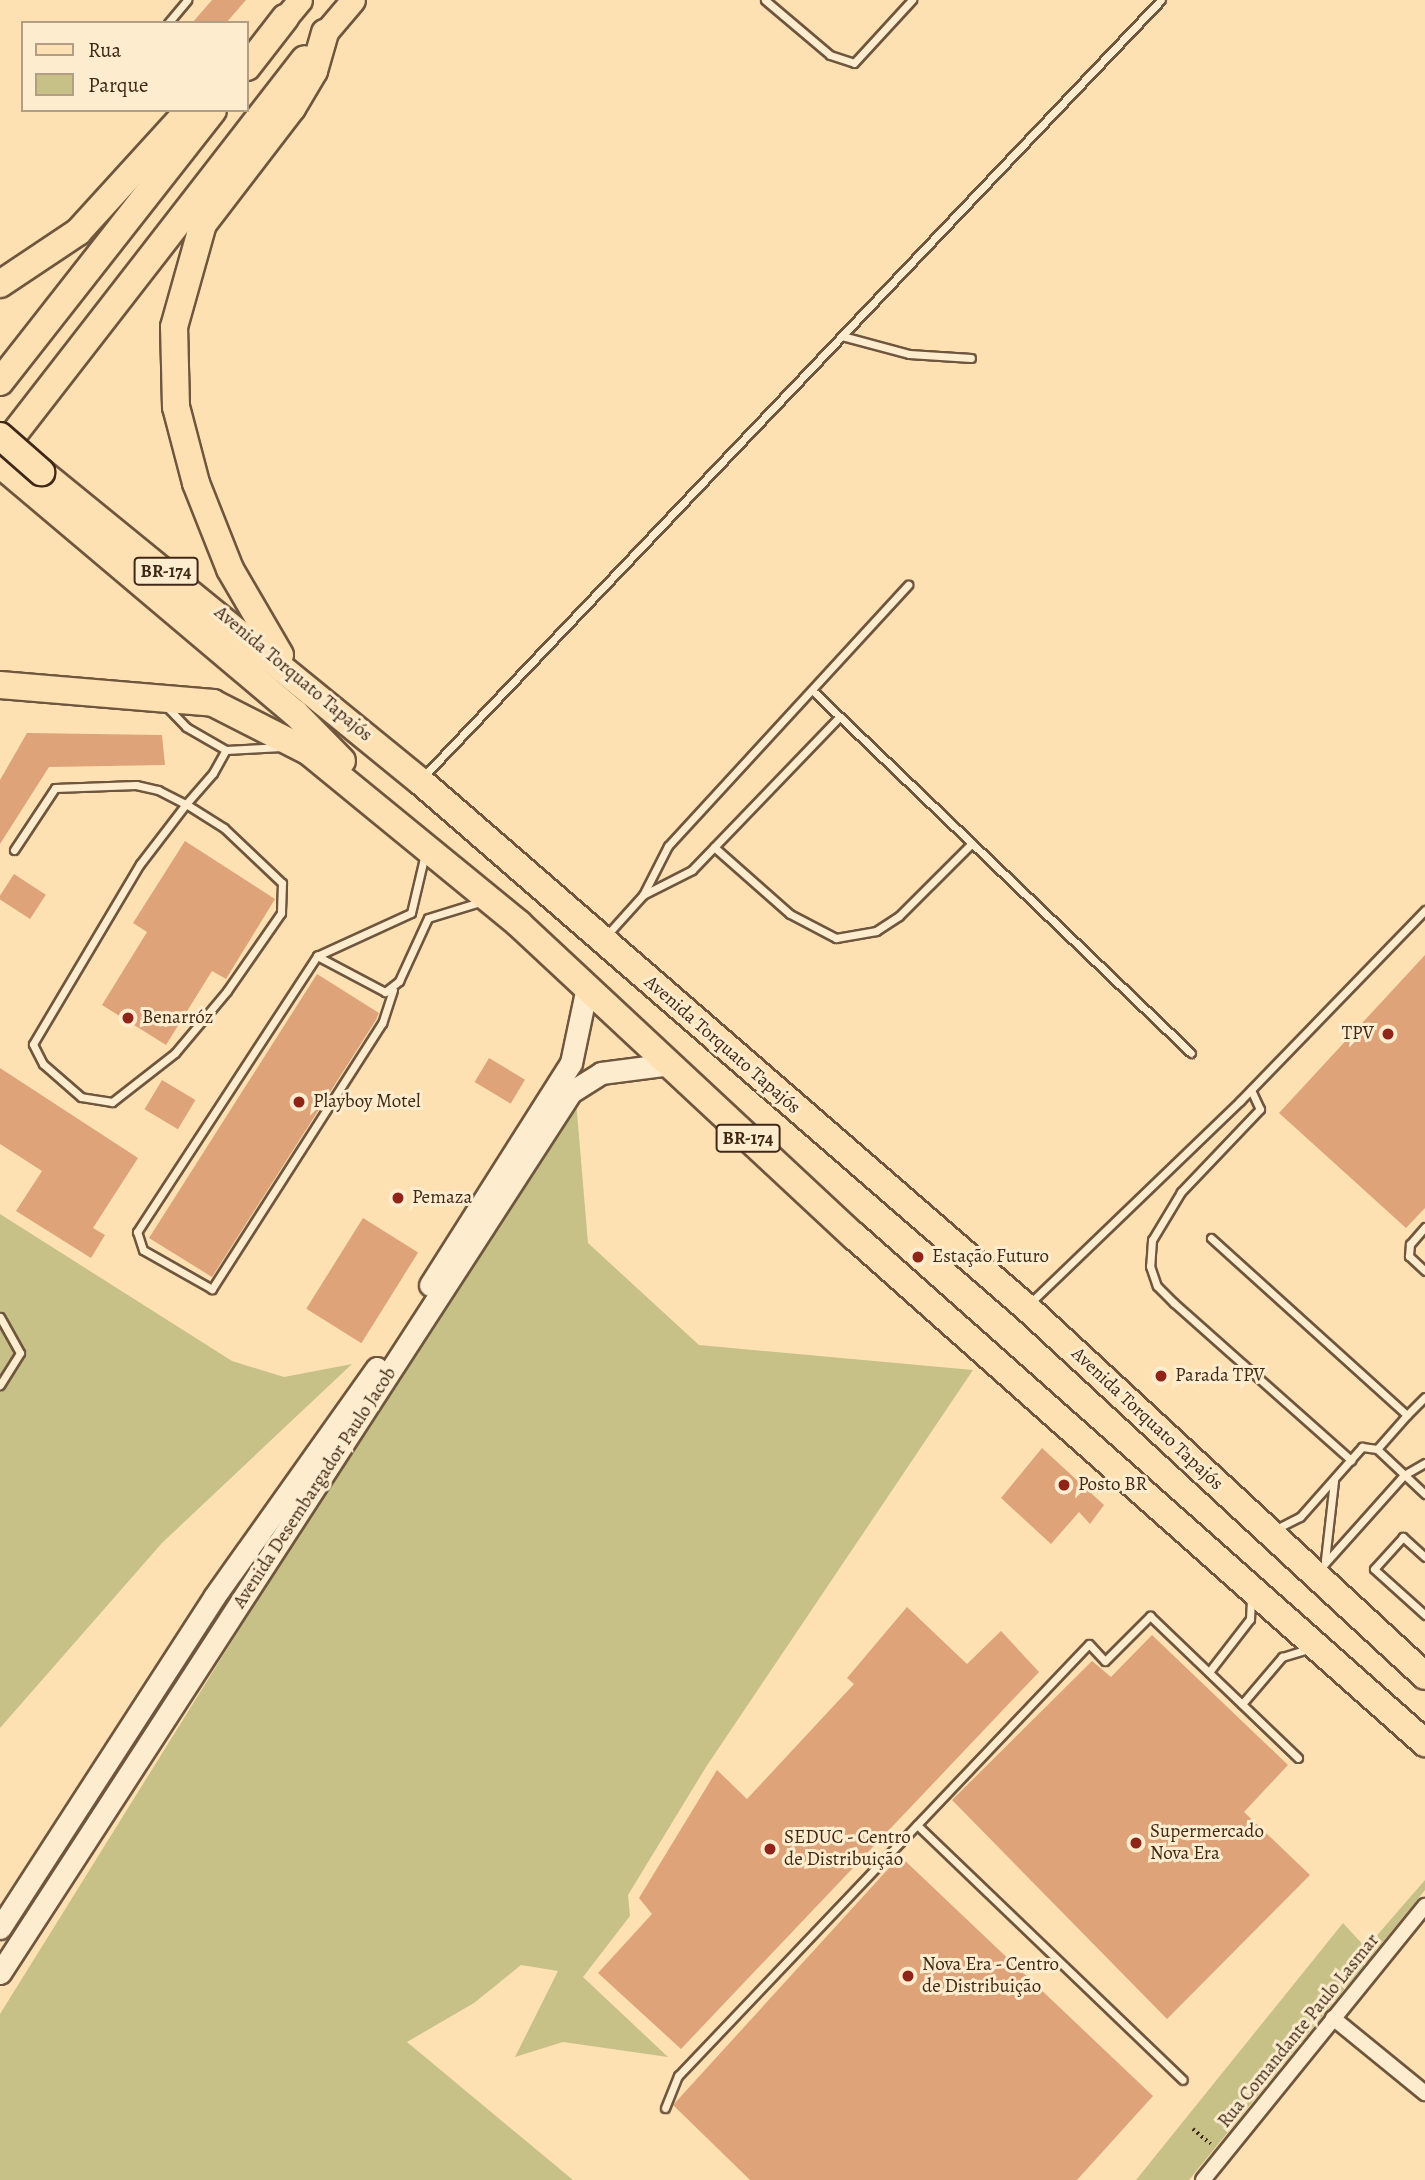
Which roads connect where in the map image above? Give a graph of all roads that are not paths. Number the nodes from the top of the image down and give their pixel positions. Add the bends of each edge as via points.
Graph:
1 (187, 0) edge
2 (353, 0) edge
3 (765, 0) edge
4 (912, 0) edge
5 (1161, 0) edge
6 (292, 9) edge
7 (170, 21) edge
8 (325, 33) junction
9 (248, 51) edge
10 (248, 66) edge
11 (187, 112) edge
12 (211, 112) edge
13 (0, 284) edge
14 (842, 336) junction
15 (971, 358) dead end
16 (0, 382) edge
17 (0, 436) edge
18 (0, 452) edge
19 (0, 464) edge
20 (34, 480) junction
21 (908, 585) dead end
22 (289, 671) junction
23 (0, 685) edge
24 (814, 692) junction
25 (158, 696) junction
26 (839, 717) junction
27 (297, 744) junction
28 (226, 750) junction
29 (420, 781) junction
30 (186, 804) junction
31 (404, 825) junction
32 (426, 843) junction
33 (972, 843) junction
34 (713, 847) junction
35 (14, 850) dead end
36 (643, 895) junction
37 (491, 899) junction
38 (1425, 910) edge
39 (601, 942) junction
40 (317, 956) junction
41 (587, 987) junction
42 (393, 990) junction
43 (1191, 1053) dead end
44 (670, 1065) junction
45 (1251, 1090) junction
46 (1425, 1227) edge
47 (1211, 1238) dead end
48 (1425, 1271) edge
49 (1026, 1307) junction
50 (0, 1317) edge
51 (0, 1385) edge
52 (1425, 1397) edge
53 (1407, 1415) junction
54 (1377, 1449) junction
55 (1351, 1460) junction
56 (1425, 1463) edge
57 (1404, 1475) junction
58 (1334, 1481) junction
59 (1425, 1494) edge
60 (1267, 1533) junction
61 (1425, 1557) edge
62 (1320, 1569) junction
63 (1249, 1587) junction
64 (1425, 1615) edge
65 (186, 1640) junction
66 (1321, 1650) junction
67 (206, 1655) junction
68 (1209, 1672) junction
69 (1425, 1676) edge
70 (1242, 1704) junction
71 (1425, 1743) edge
72 (1298, 1758) dead end
73 (917, 1825) junction
74 (1425, 1906) edge
75 (0, 1928) edge
76 (0, 1973) edge
77 (1333, 2018) junction
78 (1183, 2080) dead end
79 (1425, 2093) edge
80 (665, 2108) dead end
81 (1211, 2177) edge

1 - 7 lane
2 - 8 main road
3 - 4 lane via 830,55 854,63
5 - 14 lane
6 - 9 highway
6 - 10 highway
8 - 18 highway
8 - 22 highway via 306,86 203,224 174,327 176,407 211,530
11 - 13 highway via 78,232
12 - 16 highway
14 - 15 lane via 909,354
14 - 29 lane
17 - 20 highway, Avenida Torquato Tapajós / BR-174, bridge
19 - 20 highway
20 - 22 highway, Avenida Torquato Tapajós / BR-174
20 - 31 highway via 295,713
21 - 24 lane
22 - 29 highway, Avenida Torquato Tapajós / BR-174
23 - 25 highway, BR-174
24 - 26 lane
24 - 36 lane via 668,846
25 - 27 highway, BR-174 via 213,703
25 - 28 lane via 186,727
26 - 33 lane
26 - 34 lane
27 - 28 lane
27 - 31 highway, BR-174
28 - 30 lane
29 - 39 highway, Avenida Torquato Tapajós / BR-174
30 - 30 lane via 140,864 33,1044 43,1064 81,1097 112,1102 175,1053 281,913 282,883 224,828
30 - 35 lane via 136,785 55,788
31 - 32 highway, BR-174
32 - 37 highway, BR-174
32 - 40 lane via 419,901 411,913
33 - 34 lane via 899,916 876,931 836,938 790,914
33 - 43 lane
34 - 36 lane via 692,870
36 - 39 lane
37 - 41 highway, BR-174
37 - 42 lane via 434,911
38 - 45 lane
39 - 49 highway, Avenida Torquato Tapajós / BR-174
40 - 42 lane via 370,988
40 - 42 lane via 137,1231 143,1250 204,1290 217,1283 382,1023
41 - 44 highway, BR-174
41 - 65 street, Avenida Desembargador Paulo Jacob via 571,1063 371,1377
44 - 63 highway, BR-174
44 - 67 street, Avenida Desembargador Paulo Jacob via 601,1073 572,1092
45 - 49 lane
45 - 55 lane via 1260,1110 1181,1192 1152,1240 1150,1266 1157,1286 1174,1303
46 - 48 lane via 1410,1244 1409,1256
47 - 53 lane
49 - 60 highway, Avenida Torquato Tapajós / BR-174
50 - 51 lane via 20,1353
52 - 53 lane
53 - 54 lane
54 - 55 lane via 1362,1447
54 - 57 lane
55 - 58 lane
56 - 57 lane
57 - 59 lane
57 - 62 lane
58 - 60 lane via 1300,1517
58 - 62 lane
60 - 62 highway, Avenida Torquato Tapajós / BR-174
61 - 64 lane via 1403,1537 1374,1569
62 - 69 highway, Avenida Torquato Tapajós / BR-174
63 - 66 highway, BR-174
63 - 68 lane via 1250,1619
65 - 67 street
65 - 75 street, Avenida Desembargador Paulo Jacob
66 - 70 lane via 1291,1650
66 - 71 highway, BR-174
67 - 76 street, Avenida Desembargador Paulo Jacob
68 - 70 lane
68 - 73 lane via 1150,1616 1105,1661 1089,1644
70 - 72 lane
73 - 78 lane
73 - 80 lane via 678,2076
74 - 77 street, Rua Comandante Paulo Lasmar
77 - 79 street
77 - 81 street, Rua Comandante Paulo Lasmar

